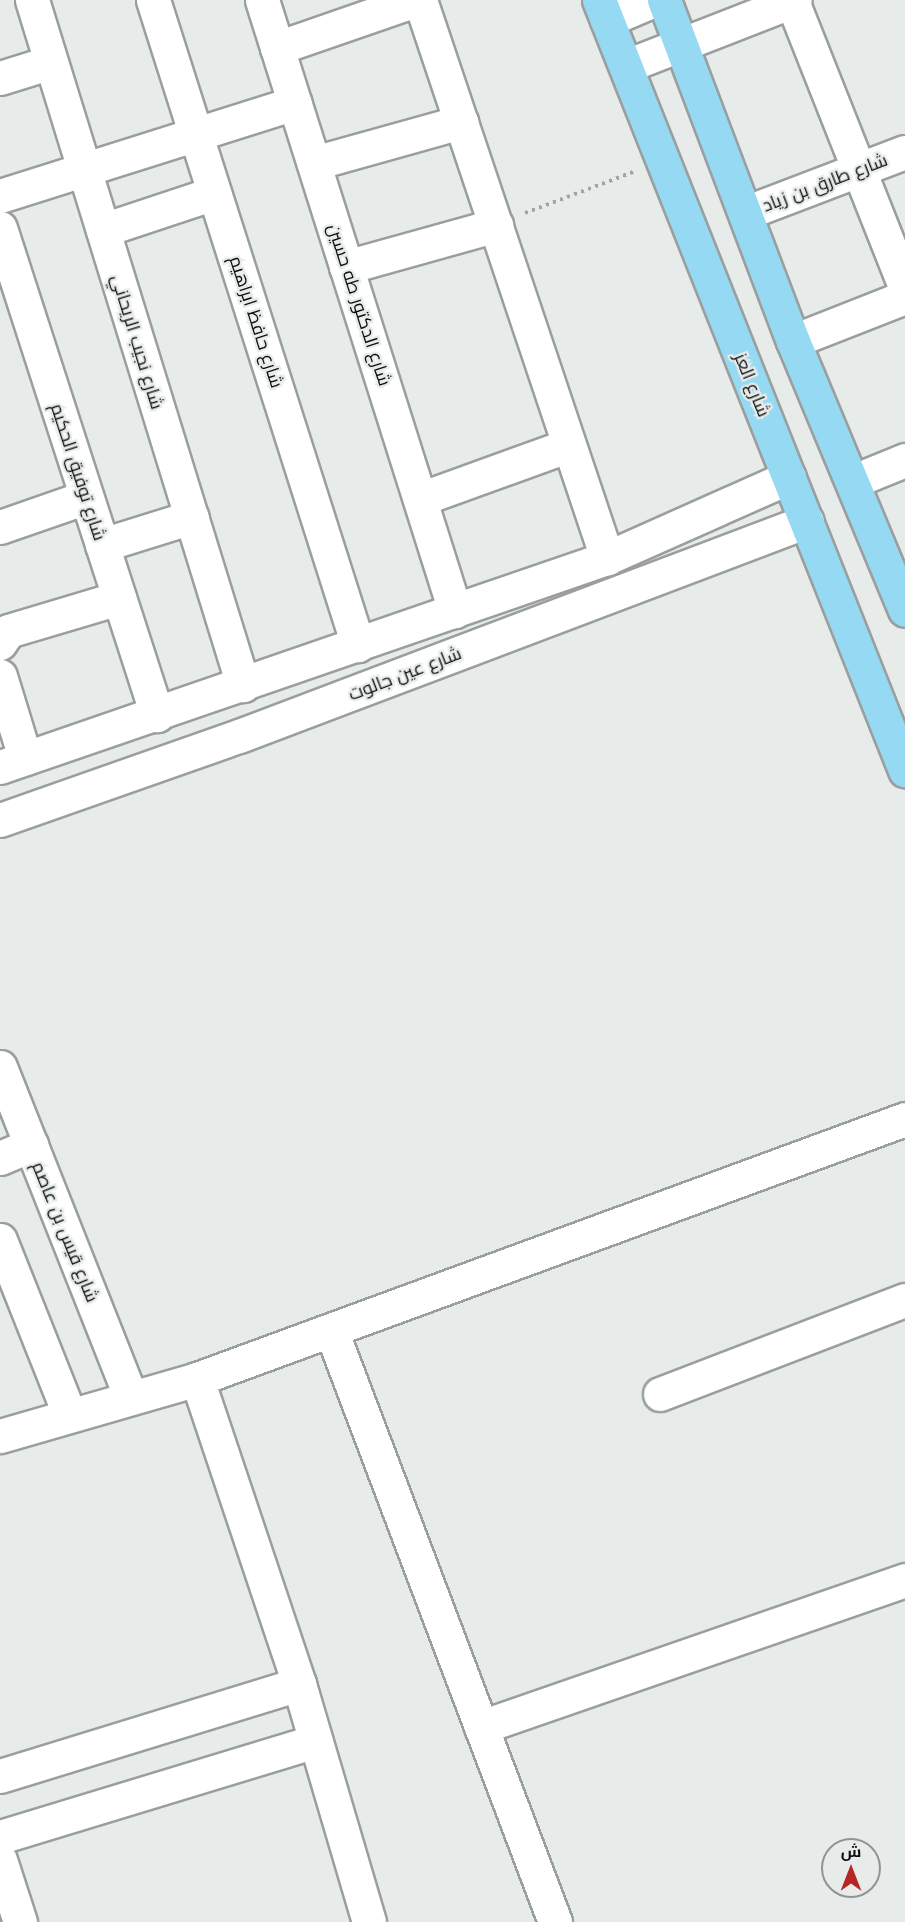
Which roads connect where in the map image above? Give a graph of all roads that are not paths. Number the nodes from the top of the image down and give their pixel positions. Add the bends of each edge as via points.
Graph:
1 (32, 0) edge
2 (153, 0) edge
3 (262, 0) edge
4 (418, 0) edge
5 (654, 0) edge
6 (664, 0) edge
7 (793, 1) edge
8 (603, 10) edge
9 (685, 45) junction
10 (277, 48) junction
11 (51, 62) junction
12 (626, 66) junction
13 (0, 78) edge
14 (295, 103) junction
15 (461, 122) junction
16 (195, 134) junction
17 (905, 152) edge
18 (314, 163) junction
19 (84, 169) junction
20 (859, 170) junction
21 (214, 193) junction
22 (0, 196) edge
23 (745, 213) junction
24 (496, 225) junction
25 (0, 228) edge
26 (103, 230) junction
27 (346, 267) junction
28 (905, 287) edge
29 (905, 297) edge
30 (794, 341) junction
31 (569, 446) junction
32 (905, 460) edge
33 (789, 477) junction
34 (856, 480) junction
35 (86, 497) junction
36 (420, 499) junction
37 (192, 518) junction
38 (807, 521) junction
39 (0, 527) edge
40 (102, 545) junction
41 (607, 558) junction
42 (119, 598) junction
43 (905, 610) edge
44 (455, 611) junction
45 (0, 643) edge
46 (358, 645) junction
47 (0, 676) edge
48 (243, 685) junction
49 (157, 715) junction
50 (13, 763) edge
51 (905, 770) edge
52 (0, 820) edge
53 (0, 1066) edge
54 (905, 1119) edge
55 (31, 1145) junction
56 (0, 1158) edge
57 (0, 1240) edge
58 (905, 1300) edge
59 (331, 1330) junction
60 (197, 1379) junction
61 (660, 1394) dead end
62 (131, 1398) junction
63 (69, 1413) junction
64 (0, 1436) edge
65 (905, 1580) edge
66 (299, 1684) junction
67 (481, 1727) junction
68 (316, 1741) junction
69 (0, 1776) edge
70 (0, 1837) edge
71 (0, 1860) edge
72 (20, 1922) edge
73 (369, 1922) edge
74 (555, 1922) edge

1 - 11 street, شارع نجيب الريحاني
2 - 16 street, شارع حافظ ابراهيم
3 - 10 street, شارع الدكتور طه حسين
4 - 10 street
4 - 15 street
5 - 8 street
6 - 9 main road
7 - 9 street
7 - 20 street
8 - 12 main road, شارع العز
9 - 12 street
9 - 23 main road
10 - 14 street, شارع الدكتور طه حسين
11 - 13 street
11 - 19 street, شارع نجيب الريحاني
12 - 33 main road, شارع العز
14 - 16 street
14 - 18 street, شارع الدكتور طه حسين
15 - 18 street
15 - 24 street
16 - 19 street
16 - 21 street, شارع حافظ ابراهيم
17 - 20 street, شارع طارق بن زياد
18 - 27 street, شارع الدكتور طه حسين
19 - 22 street
19 - 26 street, شارع نجيب الريحاني
20 - 23 street, شارع طارق بن زياد
20 - 28 street
21 - 26 street
21 - 46 street, شارع حافظ ابراهيم
23 - 30 main road
24 - 27 street
24 - 31 street
25 - 35 street, شارع توفيق الحكيم
26 - 37 street, شارع نجيب الريحاني
27 - 36 street, شارع الدكتور طه حسين
29 - 30 street
30 - 34 main road
31 - 36 street
31 - 41 street
32 - 34 street
33 - 38 main road, شارع العز
33 - 41 street
34 - 43 main road
35 - 39 street
35 - 40 street, شارع توفيق الحكيم
36 - 44 street, شارع الدكتور طه حسين
37 - 40 street
37 - 48 street, شارع نجيب الريحاني
38 - 51 main road, شارع العز
38 - 52 street, شارع عين جالوت via 239,736
40 - 42 street, شارع توفيق الحكيم
41 - 44 street
42 - 45 street via 8,631
42 - 49 street, شارع توفيق الحكيم
44 - 46 street
46 - 48 street
47 - 50 street
48 - 49 street
49 - 50 street
53 - 55 street, شارع قيس بن عاصم
54 - 59 street
55 - 56 street
55 - 62 street, شارع قيس بن عاصم
57 - 63 street
58 - 61 street
59 - 60 street
59 - 67 street
60 - 62 street
60 - 66 street
62 - 63 street
63 - 64 street
65 - 67 street
66 - 68 street
66 - 69 street
67 - 74 street
68 - 70 street
68 - 73 street
71 - 72 street

